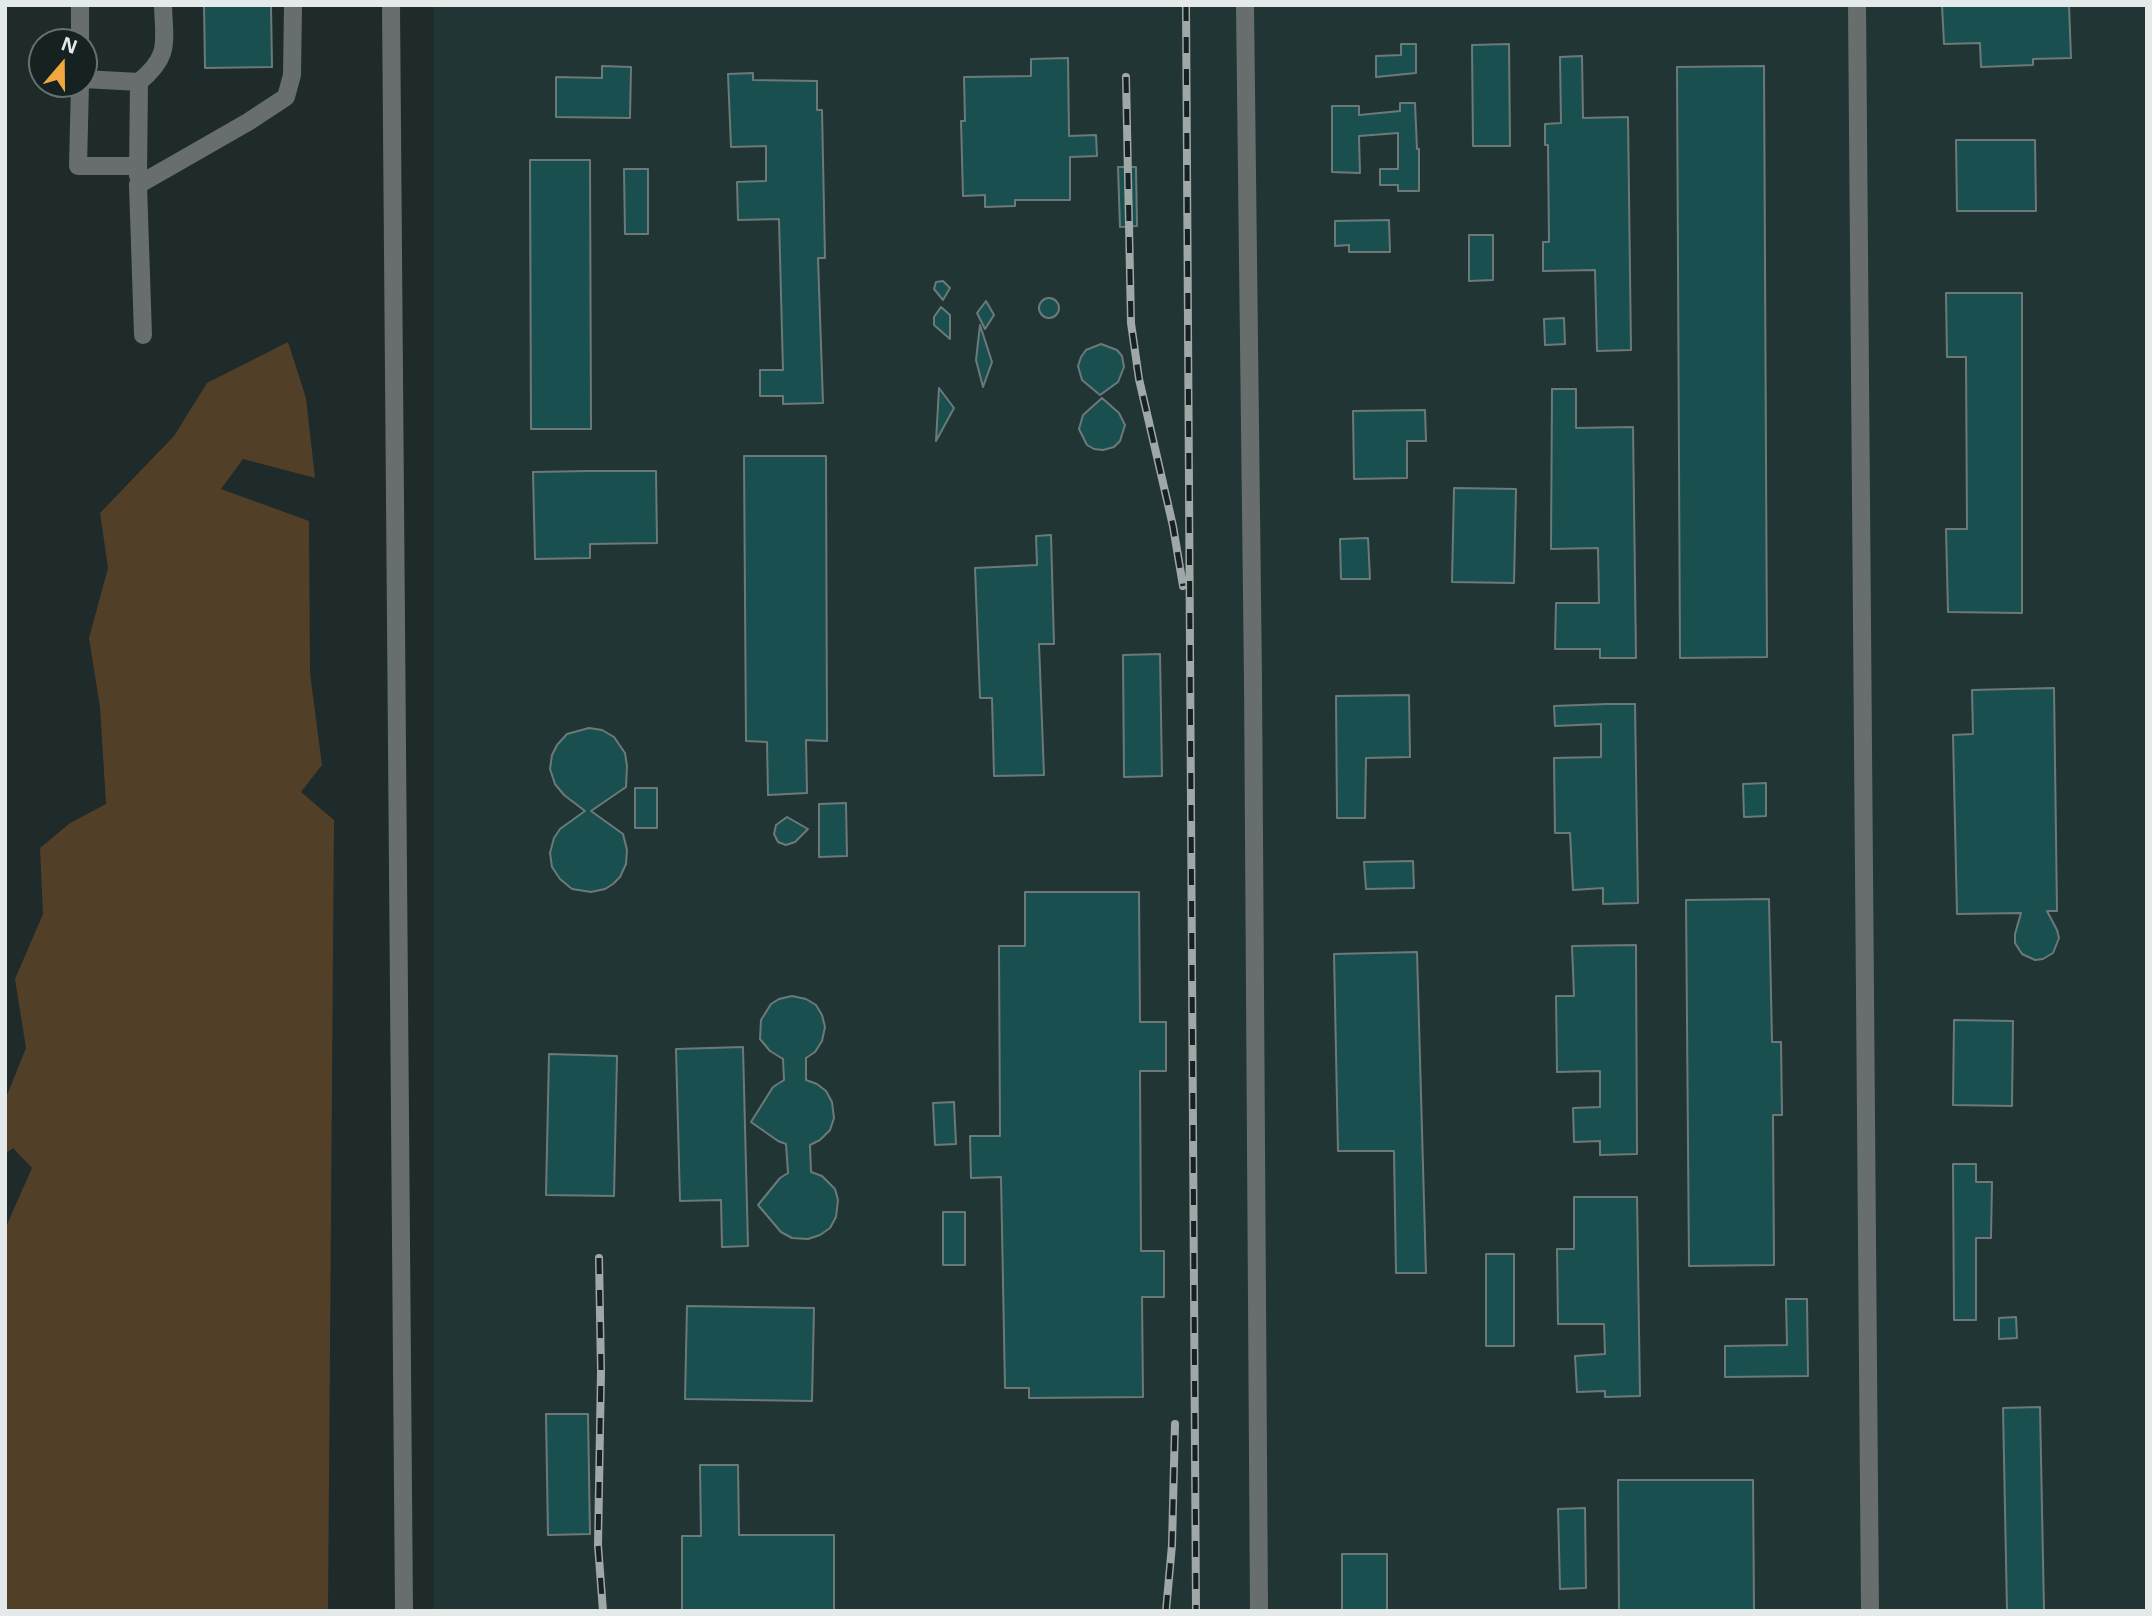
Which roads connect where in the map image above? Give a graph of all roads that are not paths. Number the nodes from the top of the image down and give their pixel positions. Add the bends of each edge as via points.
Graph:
1 (79, 5) edge
2 (163, 5) edge
3 (293, 5) edge
4 (391, 5) edge
5 (1245, 5) edge
6 (1857, 5) edge
7 (80, 28) edge
8 (98, 80) edge
9 (139, 82) junction
10 (79, 98) edge
11 (138, 166) junction
12 (138, 185) junction
13 (143, 335) dead end
14 (404, 1611) edge
15 (1259, 1611) edge
16 (1870, 1611) edge

1 - 7 street
2 - 9 street via 164,53
3 - 12 street via 292,75 286,97
4 - 14 street
5 - 15 street
6 - 16 street
8 - 9 street
9 - 11 street
10 - 11 street via 78,166
11 - 12 street
12 - 13 street

